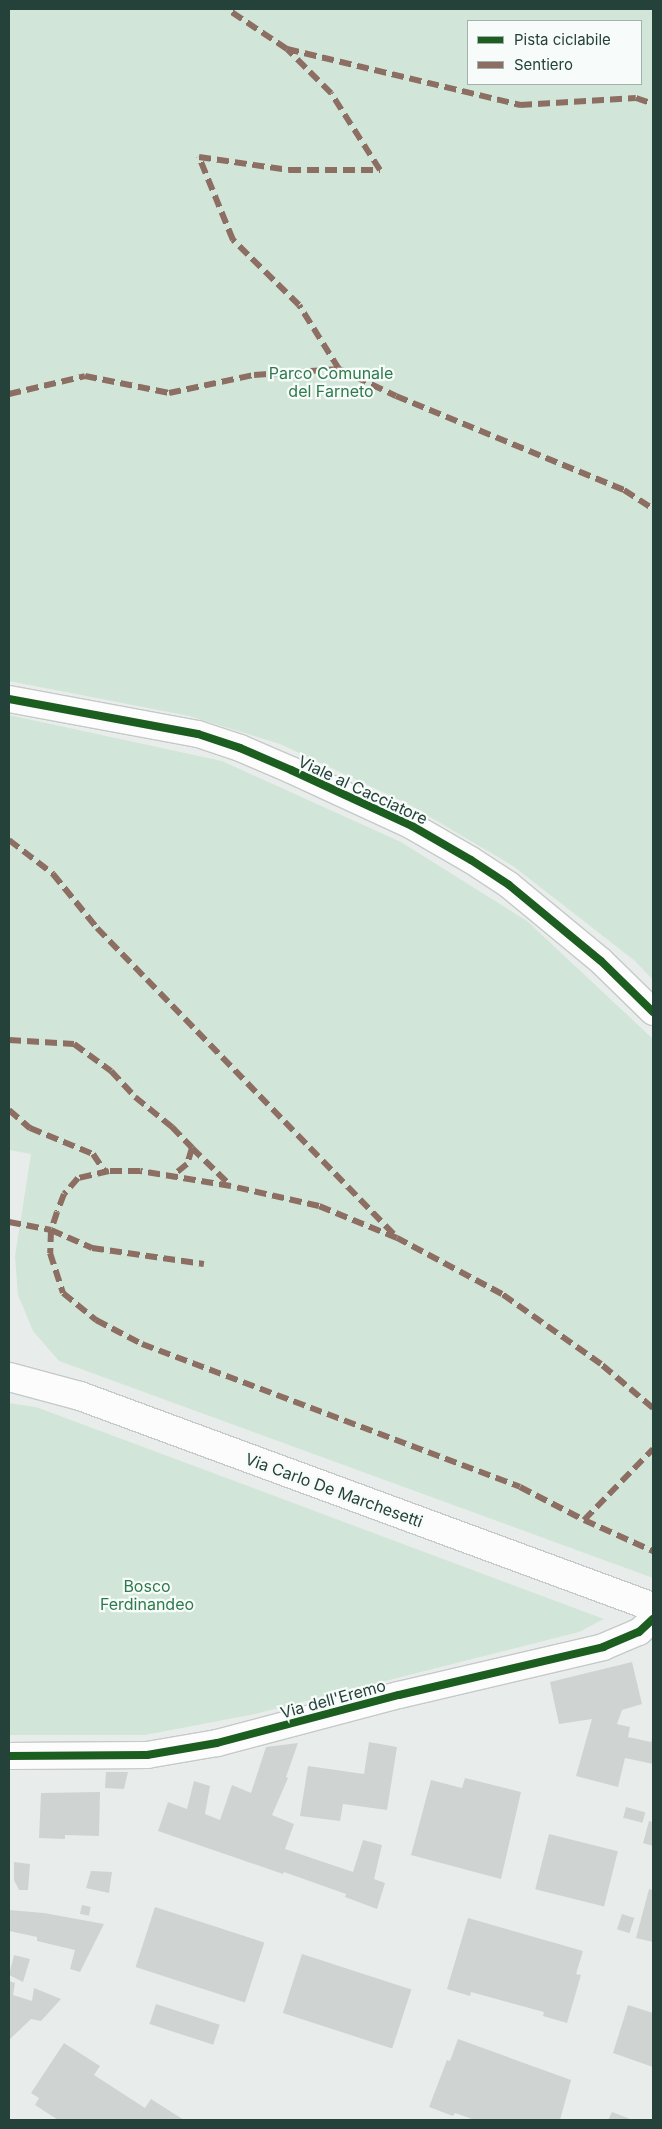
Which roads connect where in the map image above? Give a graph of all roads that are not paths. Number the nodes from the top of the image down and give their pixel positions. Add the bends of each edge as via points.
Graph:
1 (9, 699) edge
2 (653, 1012) edge
3 (11, 1378) edge
4 (653, 1607) edge
5 (653, 1619) edge
6 (9, 1756) edge

1 - 2 street, Viale al Cacciatore via 198,734 240,748 412,826 509,885 594,954
3 - 4 main road, Via Carlo De Marchesetti via 80,1396
5 - 6 street, Via dell'Eremo via 639,1632 603,1647 399,1695 217,1743 147,1755

